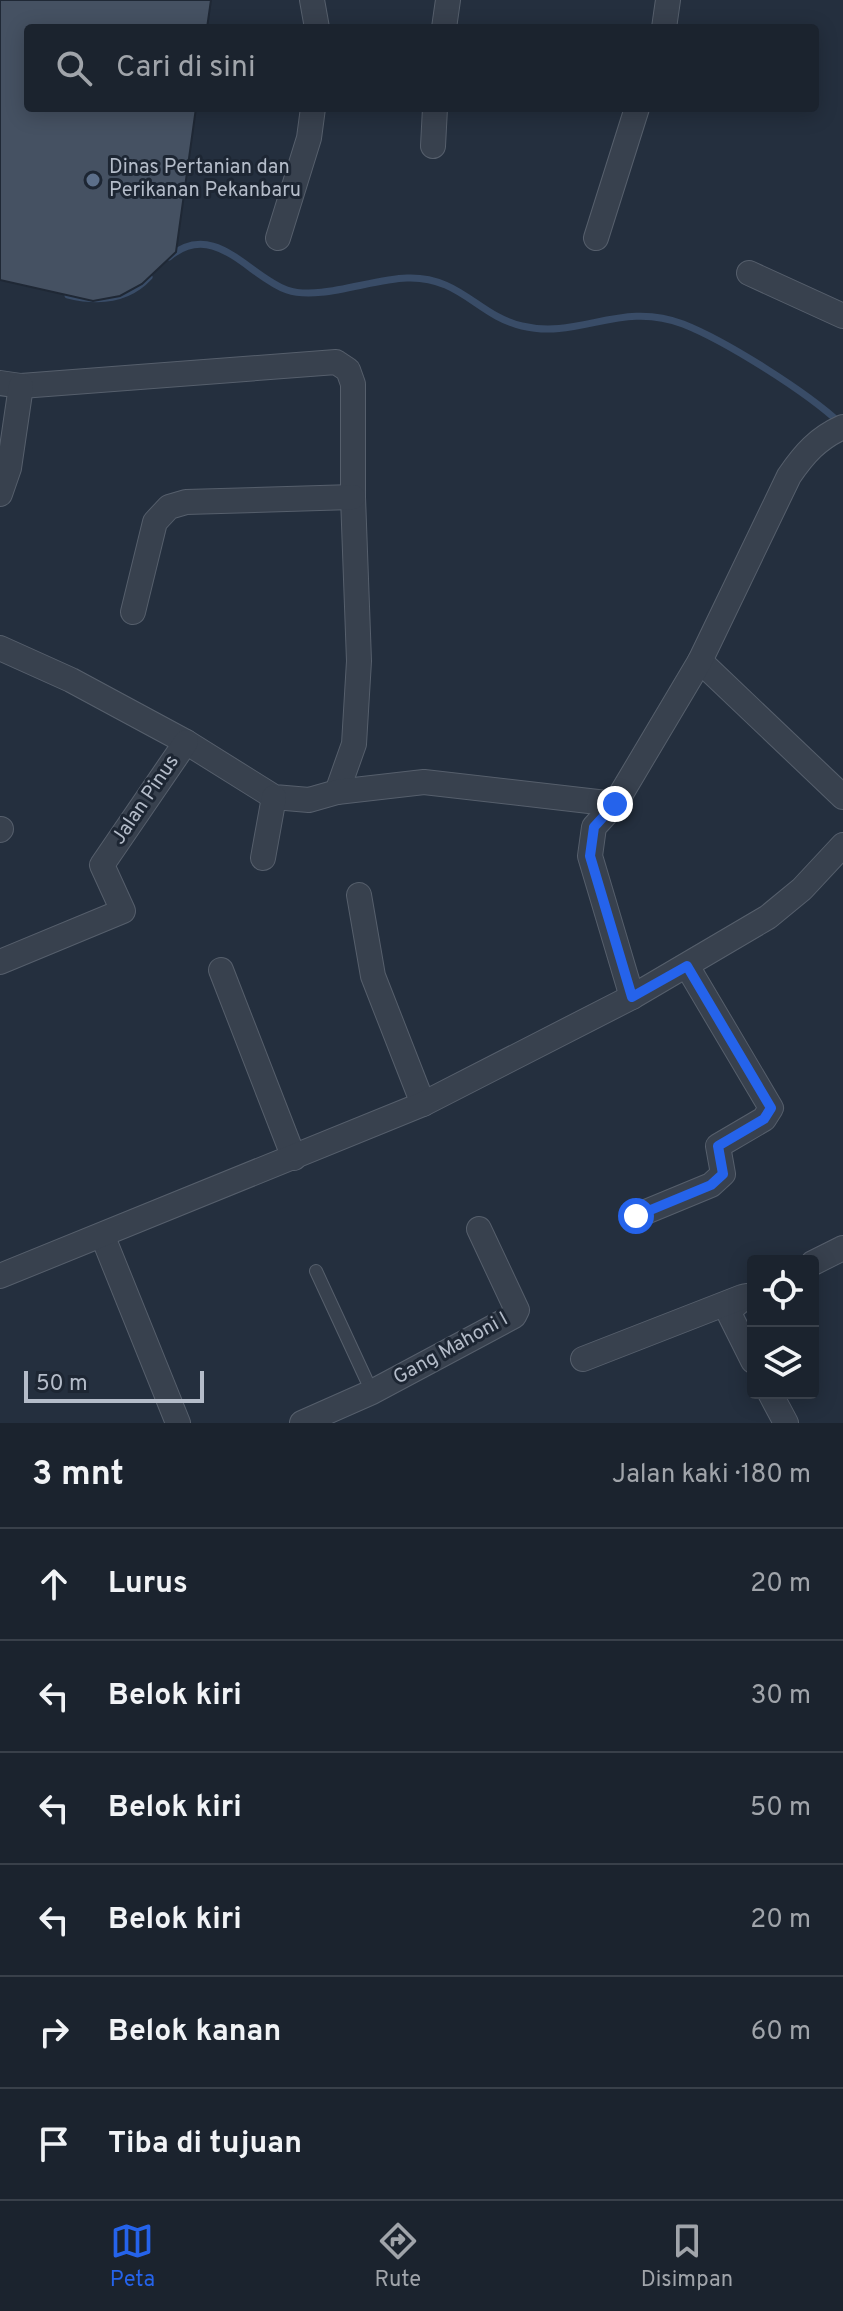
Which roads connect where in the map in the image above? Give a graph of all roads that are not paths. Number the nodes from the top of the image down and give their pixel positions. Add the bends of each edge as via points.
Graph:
1 (312, 0) edge
2 (448, 0) edge
3 (668, 0) edge
4 (316, 24) edge
5 (445, 24) edge
6 (665, 24) edge
7 (312, 112) edge
8 (435, 112) edge
9 (636, 112) edge
10 (433, 146) dead end
11 (278, 238) dead end
12 (596, 238) dead end
13 (749, 273) dead end
14 (843, 316) edge
15 (10, 385) edge
16 (833, 432) edge
17 (0, 494) edge
18 (353, 497) junction
19 (133, 612) dead end
20 (0, 648) edge
21 (700, 661) junction
22 (186, 742) junction
23 (337, 792) junction
24 (274, 797) junction
25 (843, 797) edge
26 (615, 804) junction
27 (843, 845) edge
28 (263, 858) dead end
29 (359, 895) dead end
30 (0, 962) edge
31 (687, 966) junction
32 (221, 970) dead end
33 (632, 997) junction
34 (423, 1104) junction
35 (294, 1158) junction
36 (636, 1216) dead end
37 (479, 1229) dead end
38 (103, 1237) junction
39 (843, 1248) edge
40 (819, 1260) edge
41 (2, 1267) edge
42 (316, 1271) dead end
43 (747, 1295) edge
44 (747, 1296) edge
45 (747, 1349) edge
46 (583, 1359) dead end
47 (372, 1392) junction
48 (773, 1399) edge
49 (178, 1423) edge
50 (302, 1423) edge
51 (786, 1423) edge

1 - 4 street
2 - 5 street
3 - 6 street
7 - 11 street
8 - 10 street
9 - 12 street
13 - 14 street
15 - 17 street via 9,468
15 - 18 street via 343,364 353,384
16 - 21 street via 805,452 789,476
18 - 19 street via 186,502 169,507 155,522
18 - 23 street via 359,661 354,744
20 - 22 street
21 - 25 street
21 - 26 street
22 - 24 street
22 - 30 street, Jalan Pinus via 102,865 123,911
23 - 24 street via 309,800
23 - 26 street via 424,782
24 - 28 street
26 - 33 street via 594,827 590,856
27 - 31 street via 768,917
29 - 34 street via 373,976
31 - 33 street
31 - 36 street via 771,1108 764,1119 718,1146 723,1174 711,1185
32 - 35 street
33 - 34 street
34 - 35 street
35 - 38 street
37 - 47 street, Gang Mahoni I via 517,1310 514,1316
38 - 41 street
38 - 49 street
39 - 40 street
42 - 47 lane
43 - 46 street
44 - 45 street via 730,1315
47 - 50 street, Gang Mahoni I
48 - 51 street

